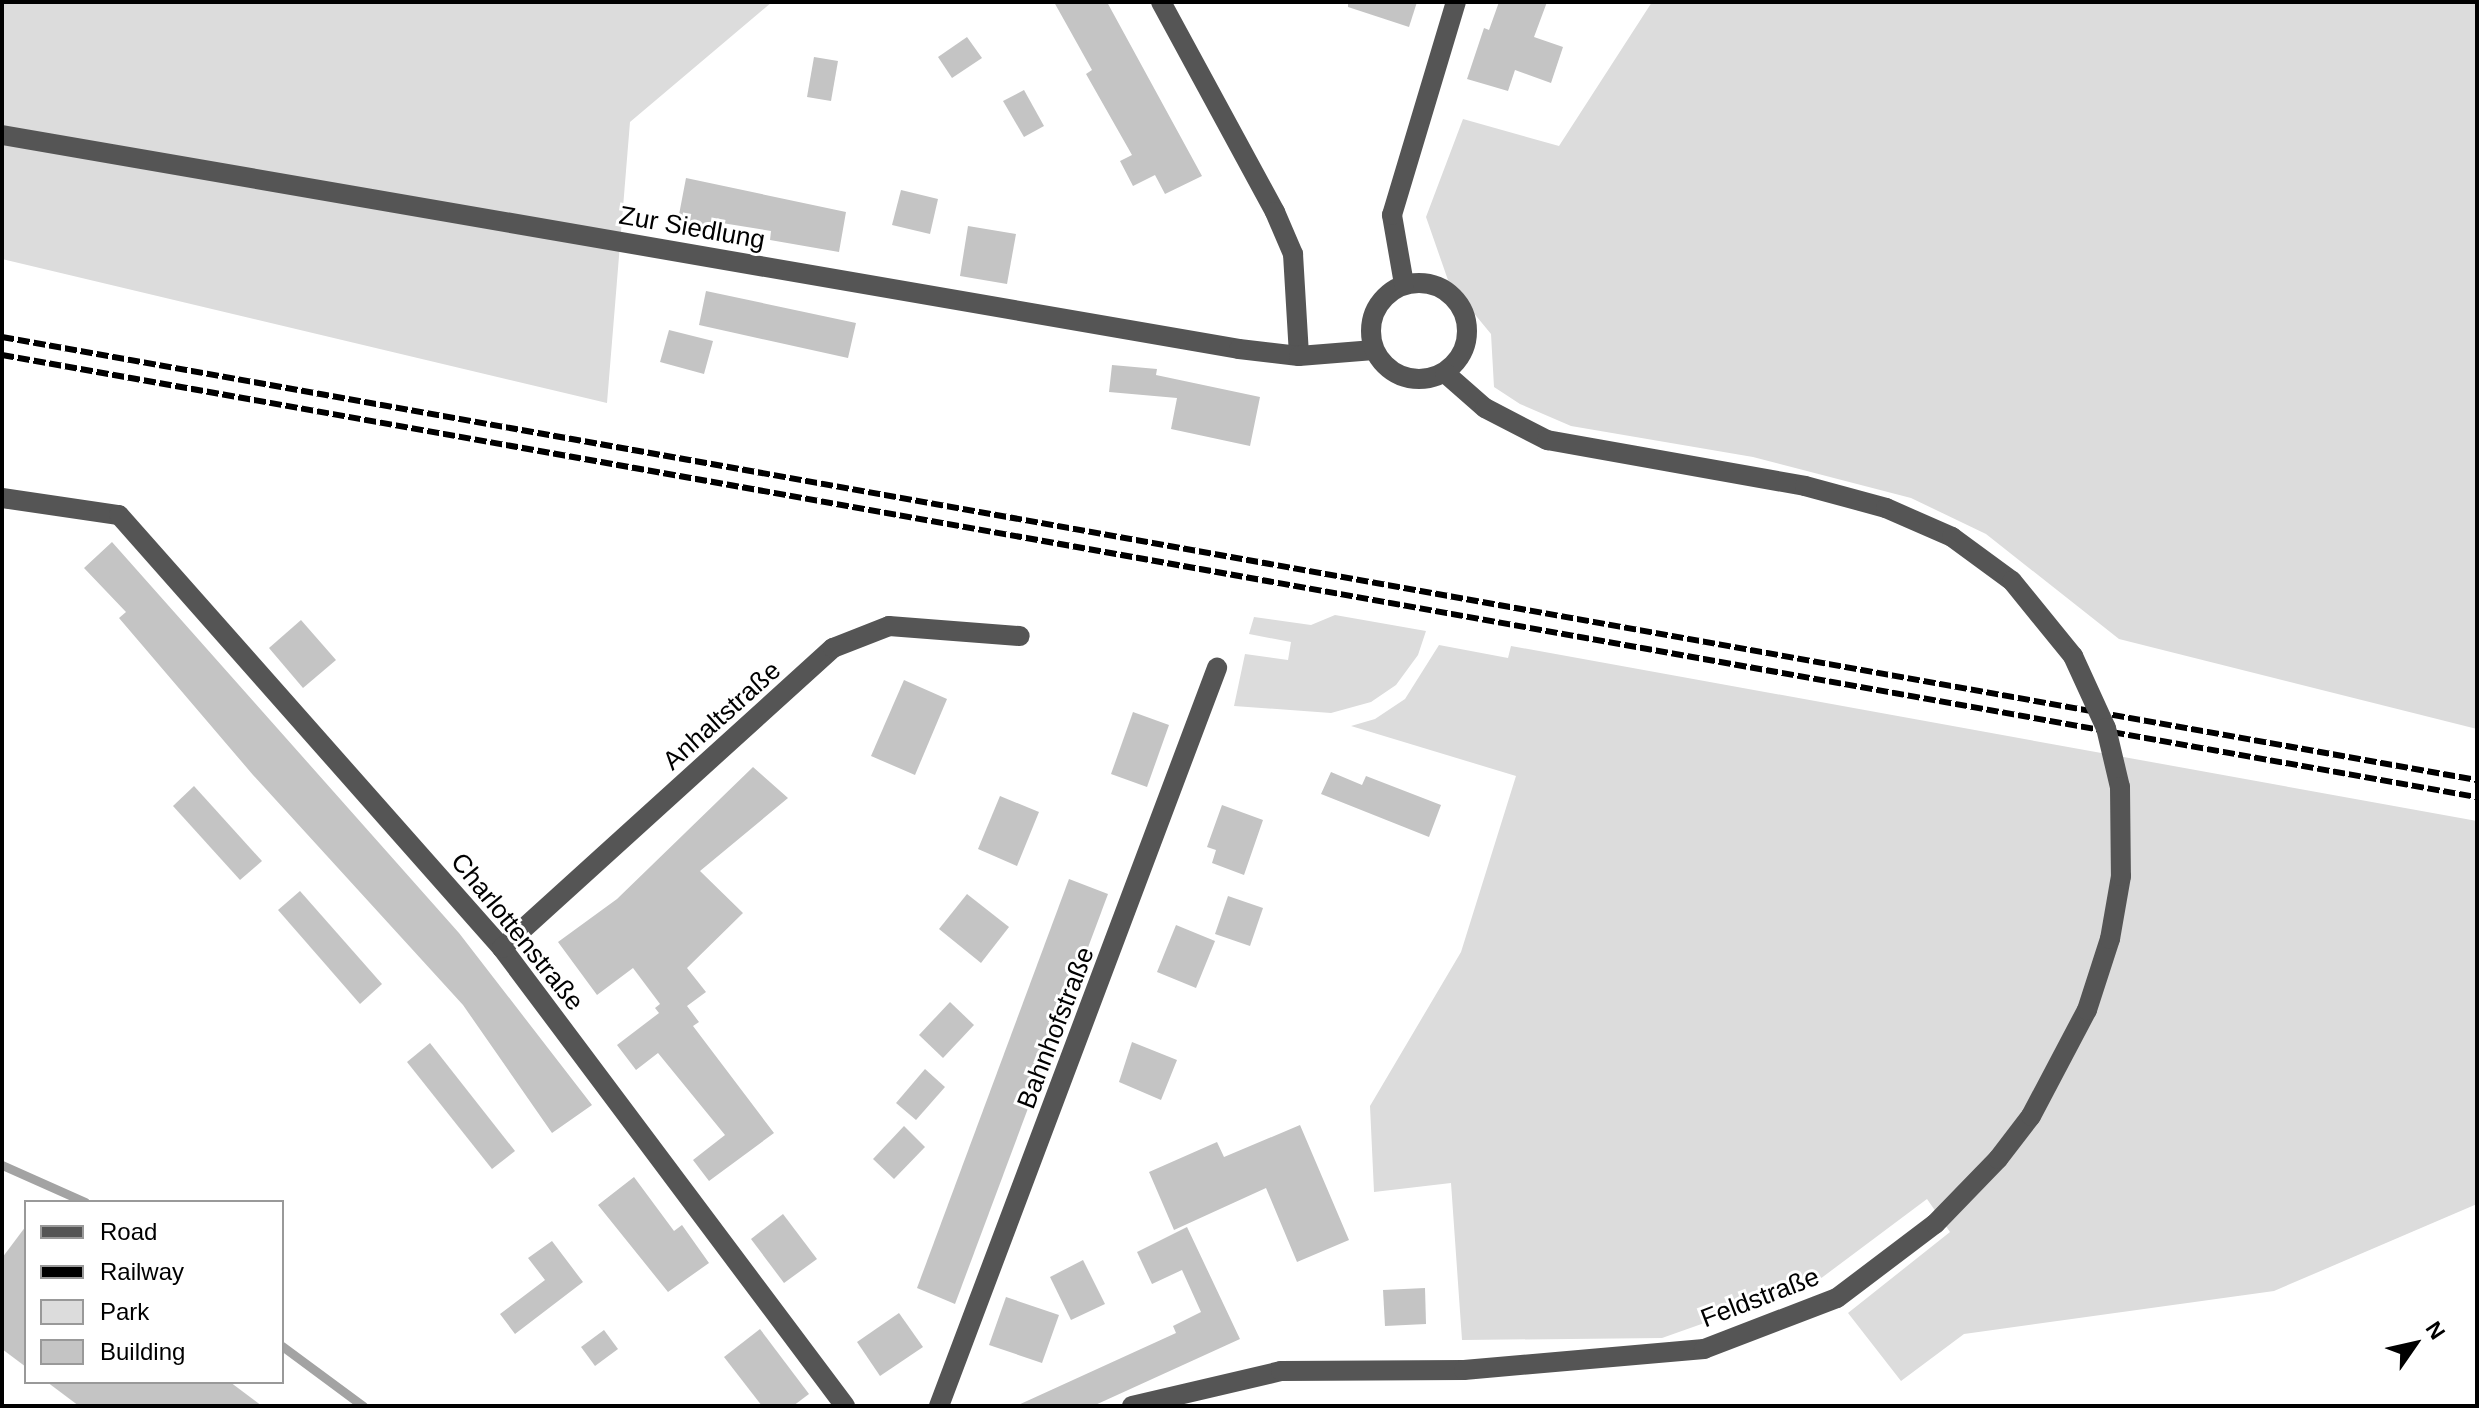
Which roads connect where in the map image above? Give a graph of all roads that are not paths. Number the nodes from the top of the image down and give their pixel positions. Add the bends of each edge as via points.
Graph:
1 (1161, 2) edge
2 (1456, 2) edge
3 (2, 135) edge
4 (1404, 284) junction
5 (1374, 350) junction
6 (1299, 356) junction
7 (1445, 373) junction
8 (2, 498) edge
9 (1020, 636) dead end
10 (1217, 668) dead end
11 (502, 948) junction
12 (845, 1406) edge
13 (939, 1406) edge
14 (1132, 1406) edge

1 - 6 street via 1293,254
2 - 4 street via 1392,215
3 - 6 street, Zur Siedlung
4 - 5 street via 1380,302 1373,317
4 - 7 street via 1437,286 1460,305 1468,335 1456,363
5 - 6 street, Zur Siedlung
5 - 7 street via 1383,364 1404,377 1429,379
7 - 14 street, Feldstraße, bridge via 1485,408 1547,440 1805,486 1886,508 1952,537 2012,581 2073,656 2106,728 2120,787 2121,876 2110,939 2087,1010 2031,1116 1944,1216 1837,1298 1704,1349 1464,1370 1281,1371
8 - 11 street, Charlottenstraße via 119,515
9 - 11 street, Anhaltstraße via 889,626 833,648
10 - 13 street, Bahnhofstraße
11 - 12 street, Charlottenstraße

